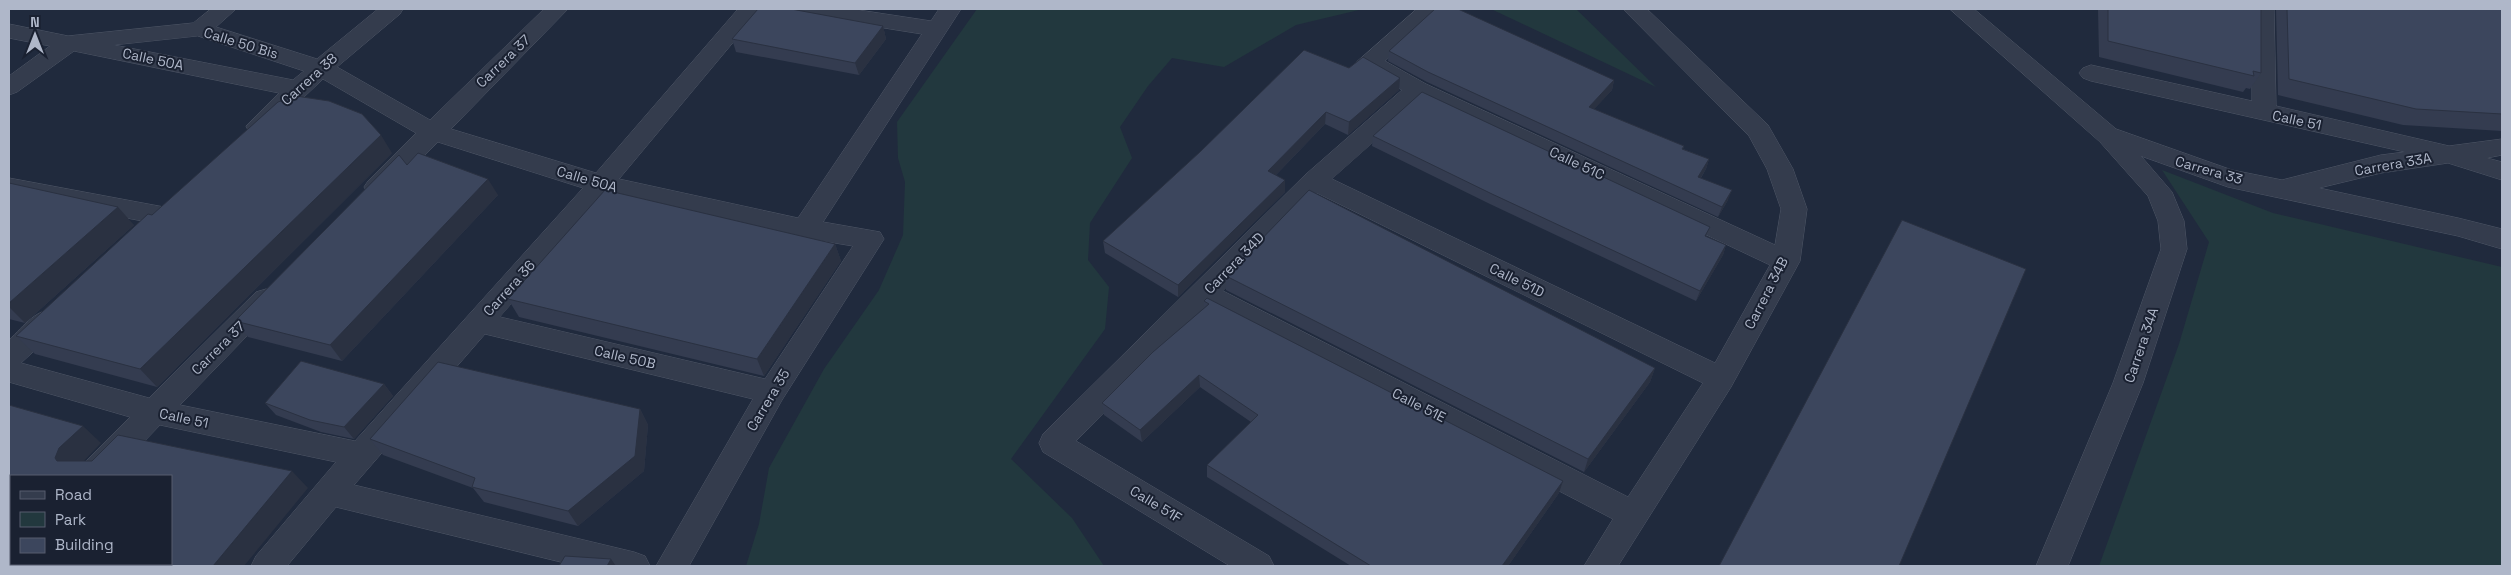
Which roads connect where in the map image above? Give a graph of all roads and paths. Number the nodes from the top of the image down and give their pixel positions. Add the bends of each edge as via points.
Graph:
1 (226, 9) edge
2 (392, 9) edge
3 (557, 9) edge
4 (750, 9) edge
5 (809, 9) edge
6 (950, 9) edge
7 (1430, 9) edge
8 (1634, 9) edge
9 (1961, 9) edge
10 (2263, 9) edge
11 (199, 29) junction
12 (936, 29) junction
13 (9, 31) edge
14 (71, 42) junction
15 (321, 68) junction
16 (2091, 73) dead end
17 (9, 87) edge
18 (297, 89) junction
19 (1418, 89) junction
20 (2264, 112) junction
21 (431, 131) junction
22 (2107, 135) junction
23 (241, 143) edge
24 (2502, 147) edge
25 (2448, 155) junction
26 (2502, 172) edge
27 (1314, 181) junction
28 (601, 184) junction
29 (9, 187) edge
30 (2285, 188) junction
31 (362, 201) edge
32 (805, 228) junction
33 (142, 236) edge
34 (2502, 238) edge
35 (871, 239) joint
36 (1786, 261) junction
37 (286, 279) edge
38 (1204, 294) junction
39 (68, 303) edge
40 (478, 322) junction
41 (9, 356) edge
42 (9, 371) edge
43 (1721, 379) junction
44 (772, 392) junction
45 (155, 412) junction
46 (1054, 443) joint
47 (361, 455) junction
48 (92, 475) edge
49 (330, 492) junction
50 (1634, 514) junction
51 (268, 566) edge
52 (634, 566) edge
53 (672, 566) edge
54 (1258, 566) edge
55 (1600, 566) edge
56 (2052, 566) edge

1 - 11 street
2 - 15 street, Carrera 38
3 - 21 street, Carrera 37
4 - 28 street, Carrera 36
5 - 12 street
6 - 12 street
7 - 19 street, Calle 51C via 1369,62
8 - 36 street, Carrera 34B via 1759,131 1780,169 1794,209
9 - 22 street, Carrera 33
10 - 20 street
11 - 14 street, Calle 50 Bis
11 - 15 street, Calle 50 Bis
12 - 32 street
13 - 14 street, Calle 50A
14 - 17 street
14 - 18 street, Calle 50A
15 - 18 street, Carrera 38
15 - 21 street, Calle 50A
16 - 20 street, Calle 51
18 - 23 street, Carrera 38
19 - 27 street, Carrera 34D
19 - 36 street, Calle 51C
20 - 25 street, Calle 51
21 - 28 street, Calle 50A
21 - 31 street, Carrera 37
22 - 30 street, Carrera 33 via 2228,178
22 - 56 street, Carrera 34A via 2159,192 2171,220 2174,249 2128,383
24 - 25 street, Carrera 33A
25 - 26 street, Calle 51
25 - 30 street, Carrera 33A via 2381,164
27 - 38 street, Carrera 34D
27 - 43 street, Calle 51D
28 - 32 street, Calle 50A
28 - 40 street, Carrera 36
29 - 33 street via 171,209
30 - 34 street, Carrera 33
32 - 35 street, Calle 50A
35 - 44 street, Carrera 35
36 - 43 street, Carrera 34B
37 - 45 street, Carrera 37
38 - 46 street, Carrera 34D
38 - 50 street, Calle 51E
39 - 41 street
40 - 44 street, Calle 50B
40 - 47 street, Carrera 36
42 - 45 street, Calle 51
43 - 50 street, Carrera 34B
44 - 53 street, Carrera 35
45 - 47 street, Calle 51
45 - 48 street, Carrera 37
46 - 54 street, Calle 51F
47 - 49 street, Carrera 36
49 - 51 street, Carrera 36
49 - 52 street
50 - 55 street, Carrera 34B

